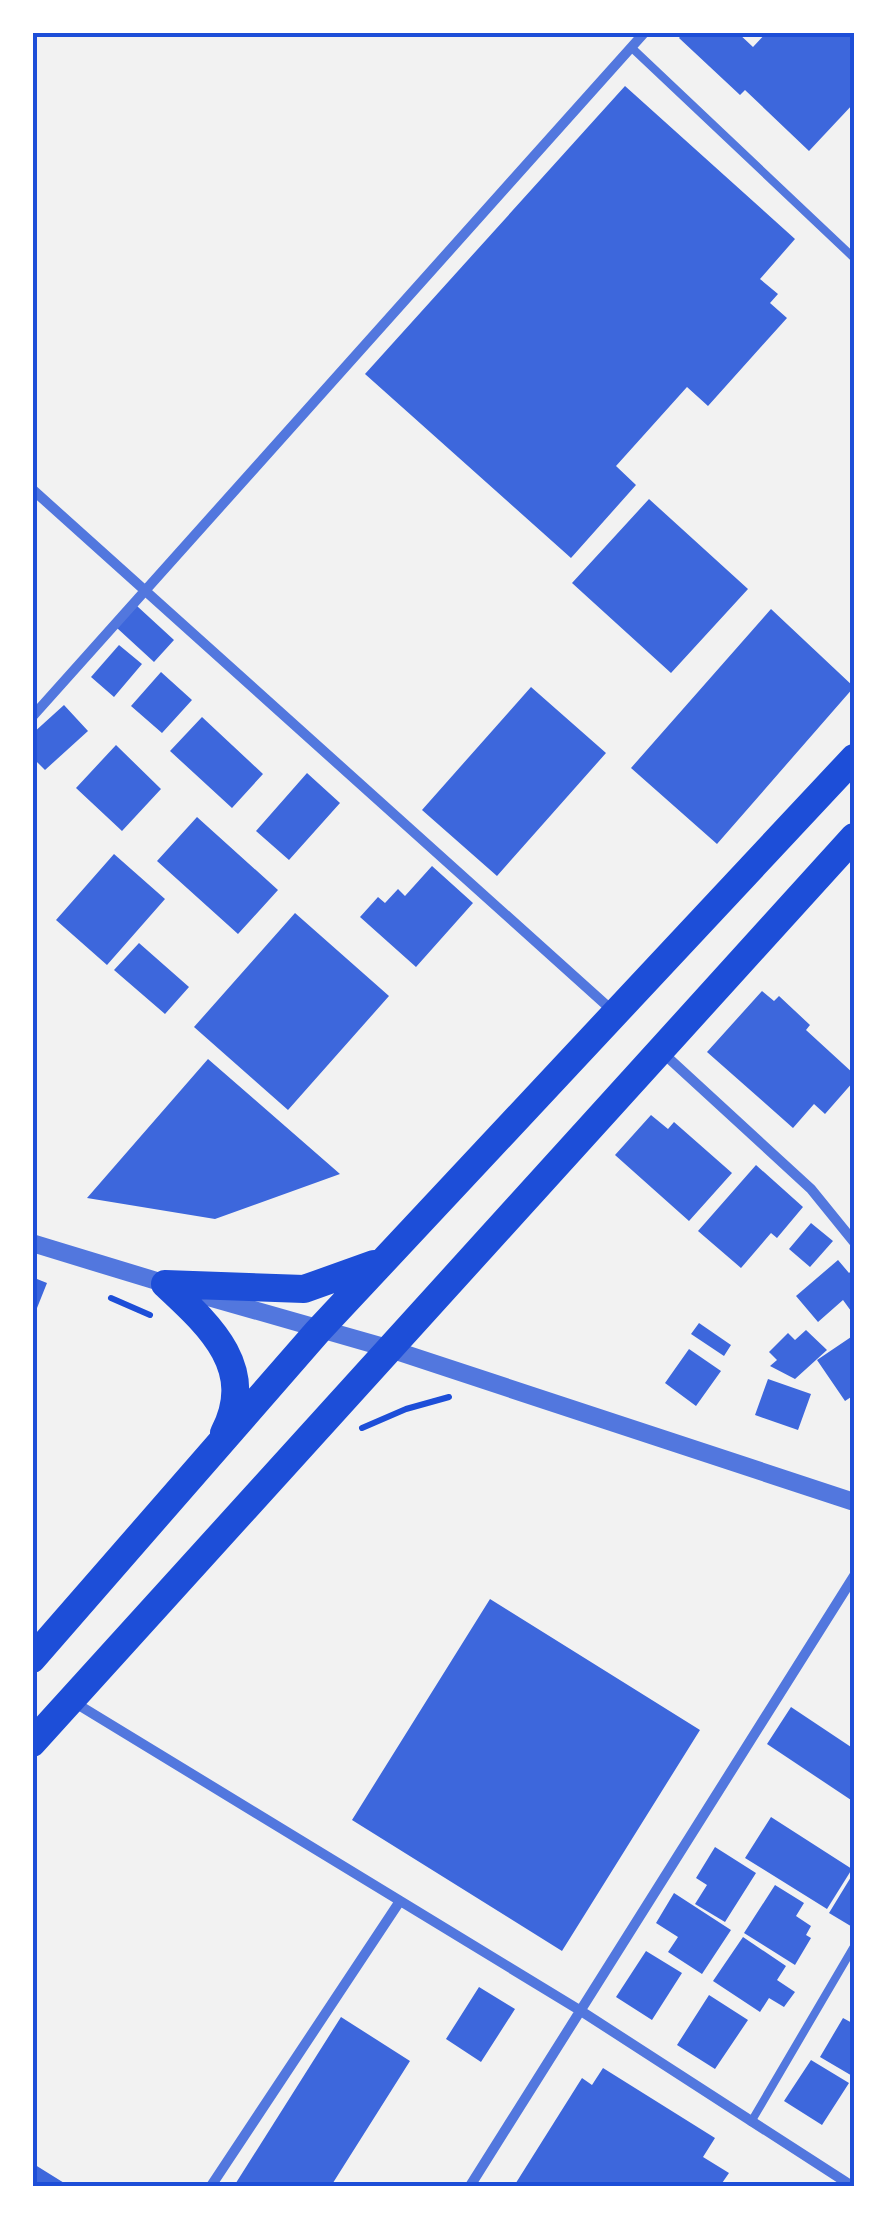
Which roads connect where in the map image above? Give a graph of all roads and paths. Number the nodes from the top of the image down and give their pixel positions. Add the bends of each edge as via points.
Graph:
1 (646, 32) edge
2 (632, 48) junction
3 (854, 258) edge
4 (32, 489) edge
5 (146, 594) junction
6 (32, 718) edge
7 (854, 758) edge
8 (854, 837) edge
9 (617, 1014) junction
10 (663, 1053) junction
11 (854, 1242) edge
12 (32, 1243) edge
13 (391, 1253) junction
14 (165, 1284) junction
15 (99, 1292) dead end
16 (158, 1318) dead end
17 (318, 1331) junction
18 (388, 1348) junction
19 (454, 1396) dead end
20 (350, 1439) dead end
21 (216, 1447) junction
22 (854, 1502) edge
23 (854, 1576) edge
24 (32, 1659) edge
25 (72, 1701) junction
26 (32, 1743) edge
27 (400, 1901) junction
28 (853, 1948) edge
29 (581, 2011) junction
30 (750, 2122) junction
31 (211, 2186) edge
32 (470, 2186) edge
33 (852, 2186) edge

1 - 2 street
2 - 3 lane
2 - 5 street
4 - 5 street
5 - 6 street
5 - 9 street
7 - 9 highway
8 - 10 highway
9 - 13 highway
10 - 11 street via 811,1189
10 - 18 highway
12 - 14 street
13 - 14 highway via 304,1288
13 - 17 highway
14 - 17 street
14 - 21 highway via 232,1358 234,1408
15 - 16 path
17 - 18 street
17 - 21 highway
18 - 22 street
18 - 25 highway
19 - 20 path via 384,1417
21 - 24 highway
23 - 29 street
25 - 26 highway
25 - 27 street
27 - 29 street
27 - 31 street
28 - 30 lane
29 - 30 street
29 - 32 street
30 - 33 street

